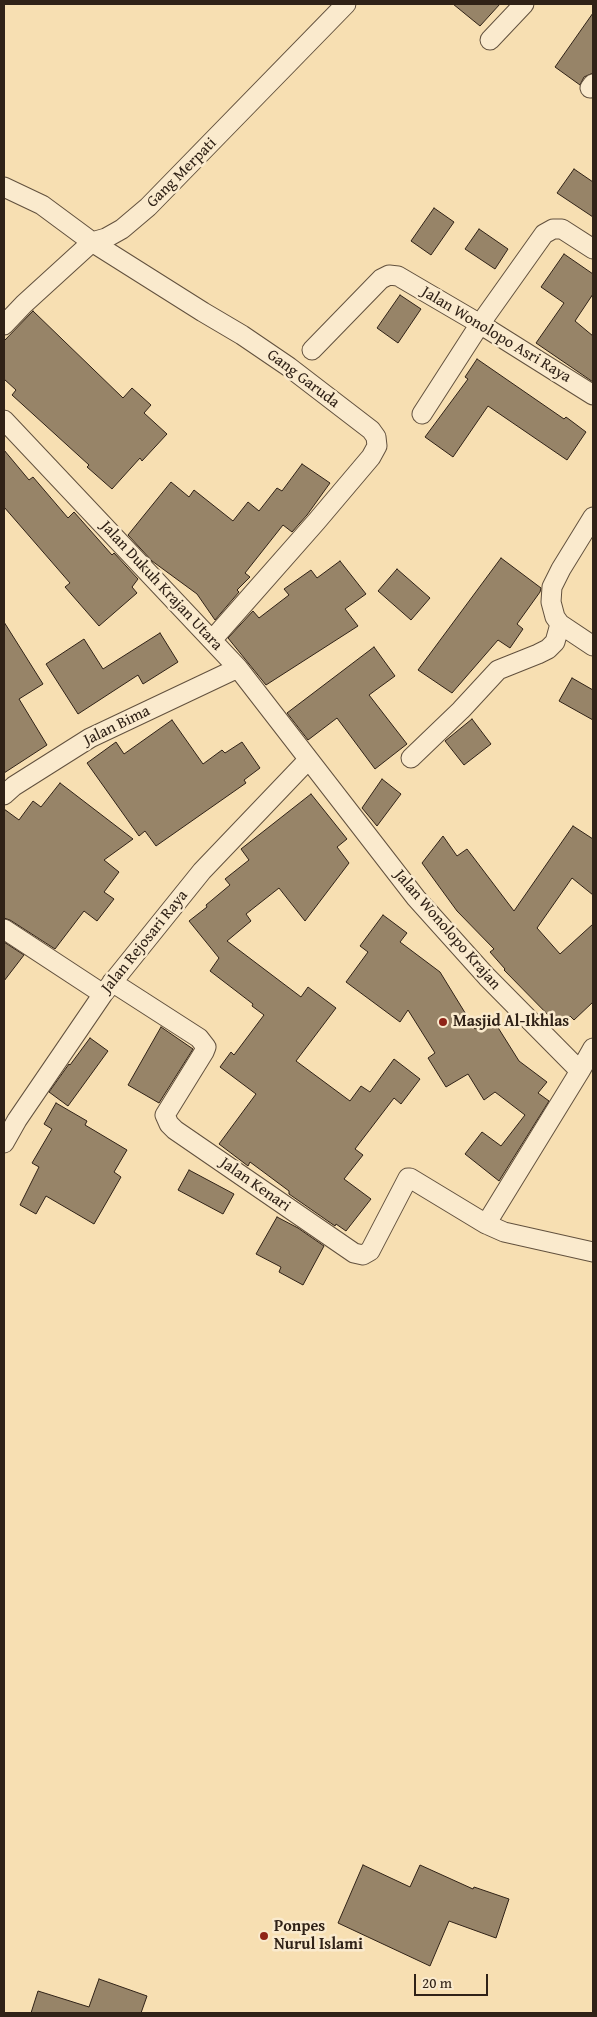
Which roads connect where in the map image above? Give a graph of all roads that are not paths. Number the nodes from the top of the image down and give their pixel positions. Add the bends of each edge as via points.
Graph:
1 (346, 4) edge
2 (524, 4) edge
3 (490, 40) dead end
4 (4, 187) edge
5 (92, 242) junction
6 (593, 249) edge
7 (480, 324) junction
8 (4, 325) edge
9 (312, 350) dead end
10 (593, 395) edge
11 (422, 414) dead end
12 (4, 420) edge
13 (593, 517) edge
14 (560, 624) junction
15 (212, 640) junction
16 (593, 646) edge
17 (238, 668) junction
18 (411, 758) dead end
19 (308, 760) junction
20 (4, 795) edge
21 (4, 930) edge
22 (108, 988) junction
23 (593, 1048) edge
24 (580, 1071) junction
25 (4, 1143) edge
26 (486, 1224) junction
27 (593, 1252) edge

1 - 5 street, Gang Merpati via 148,207 122,229
2 - 3 street
4 - 5 street, Gang Garuda via 42,205
5 - 8 street, Gang Merpati
5 - 15 street, Gang Garuda via 258,346 376,437 377,446 371,457
6 - 7 street via 562,229 544,234
7 - 9 street, Jalan Wonolopo Asri Raya via 398,276 389,275 381,279
7 - 10 street, Jalan Wonolopo Asri Raya
7 - 11 street
12 - 15 street, Jalan Dukuh Krajan Utara
13 - 14 street via 552,588 554,617
14 - 16 street
14 - 18 street via 555,642 548,649 498,670
15 - 17 street, Jalan Dukuh Krajan Utara
17 - 19 street, Jalan Dukuh Krajan Utara
17 - 20 street, Jalan Bima via 90,738
19 - 22 street, Jalan Rejosari Raya via 202,871
19 - 24 street, Jalan Wonolopo Krajan via 416,898 487,977
21 - 22 street
22 - 25 street, Jalan Rejosari Raya
22 - 26 street, Jalan Kenari via 199,1038 206,1047 165,1115 169,1124 354,1253 363,1255 370,1251 408,1178
23 - 24 street
24 - 26 street
26 - 27 street, Jalan Kenari via 504,1232

